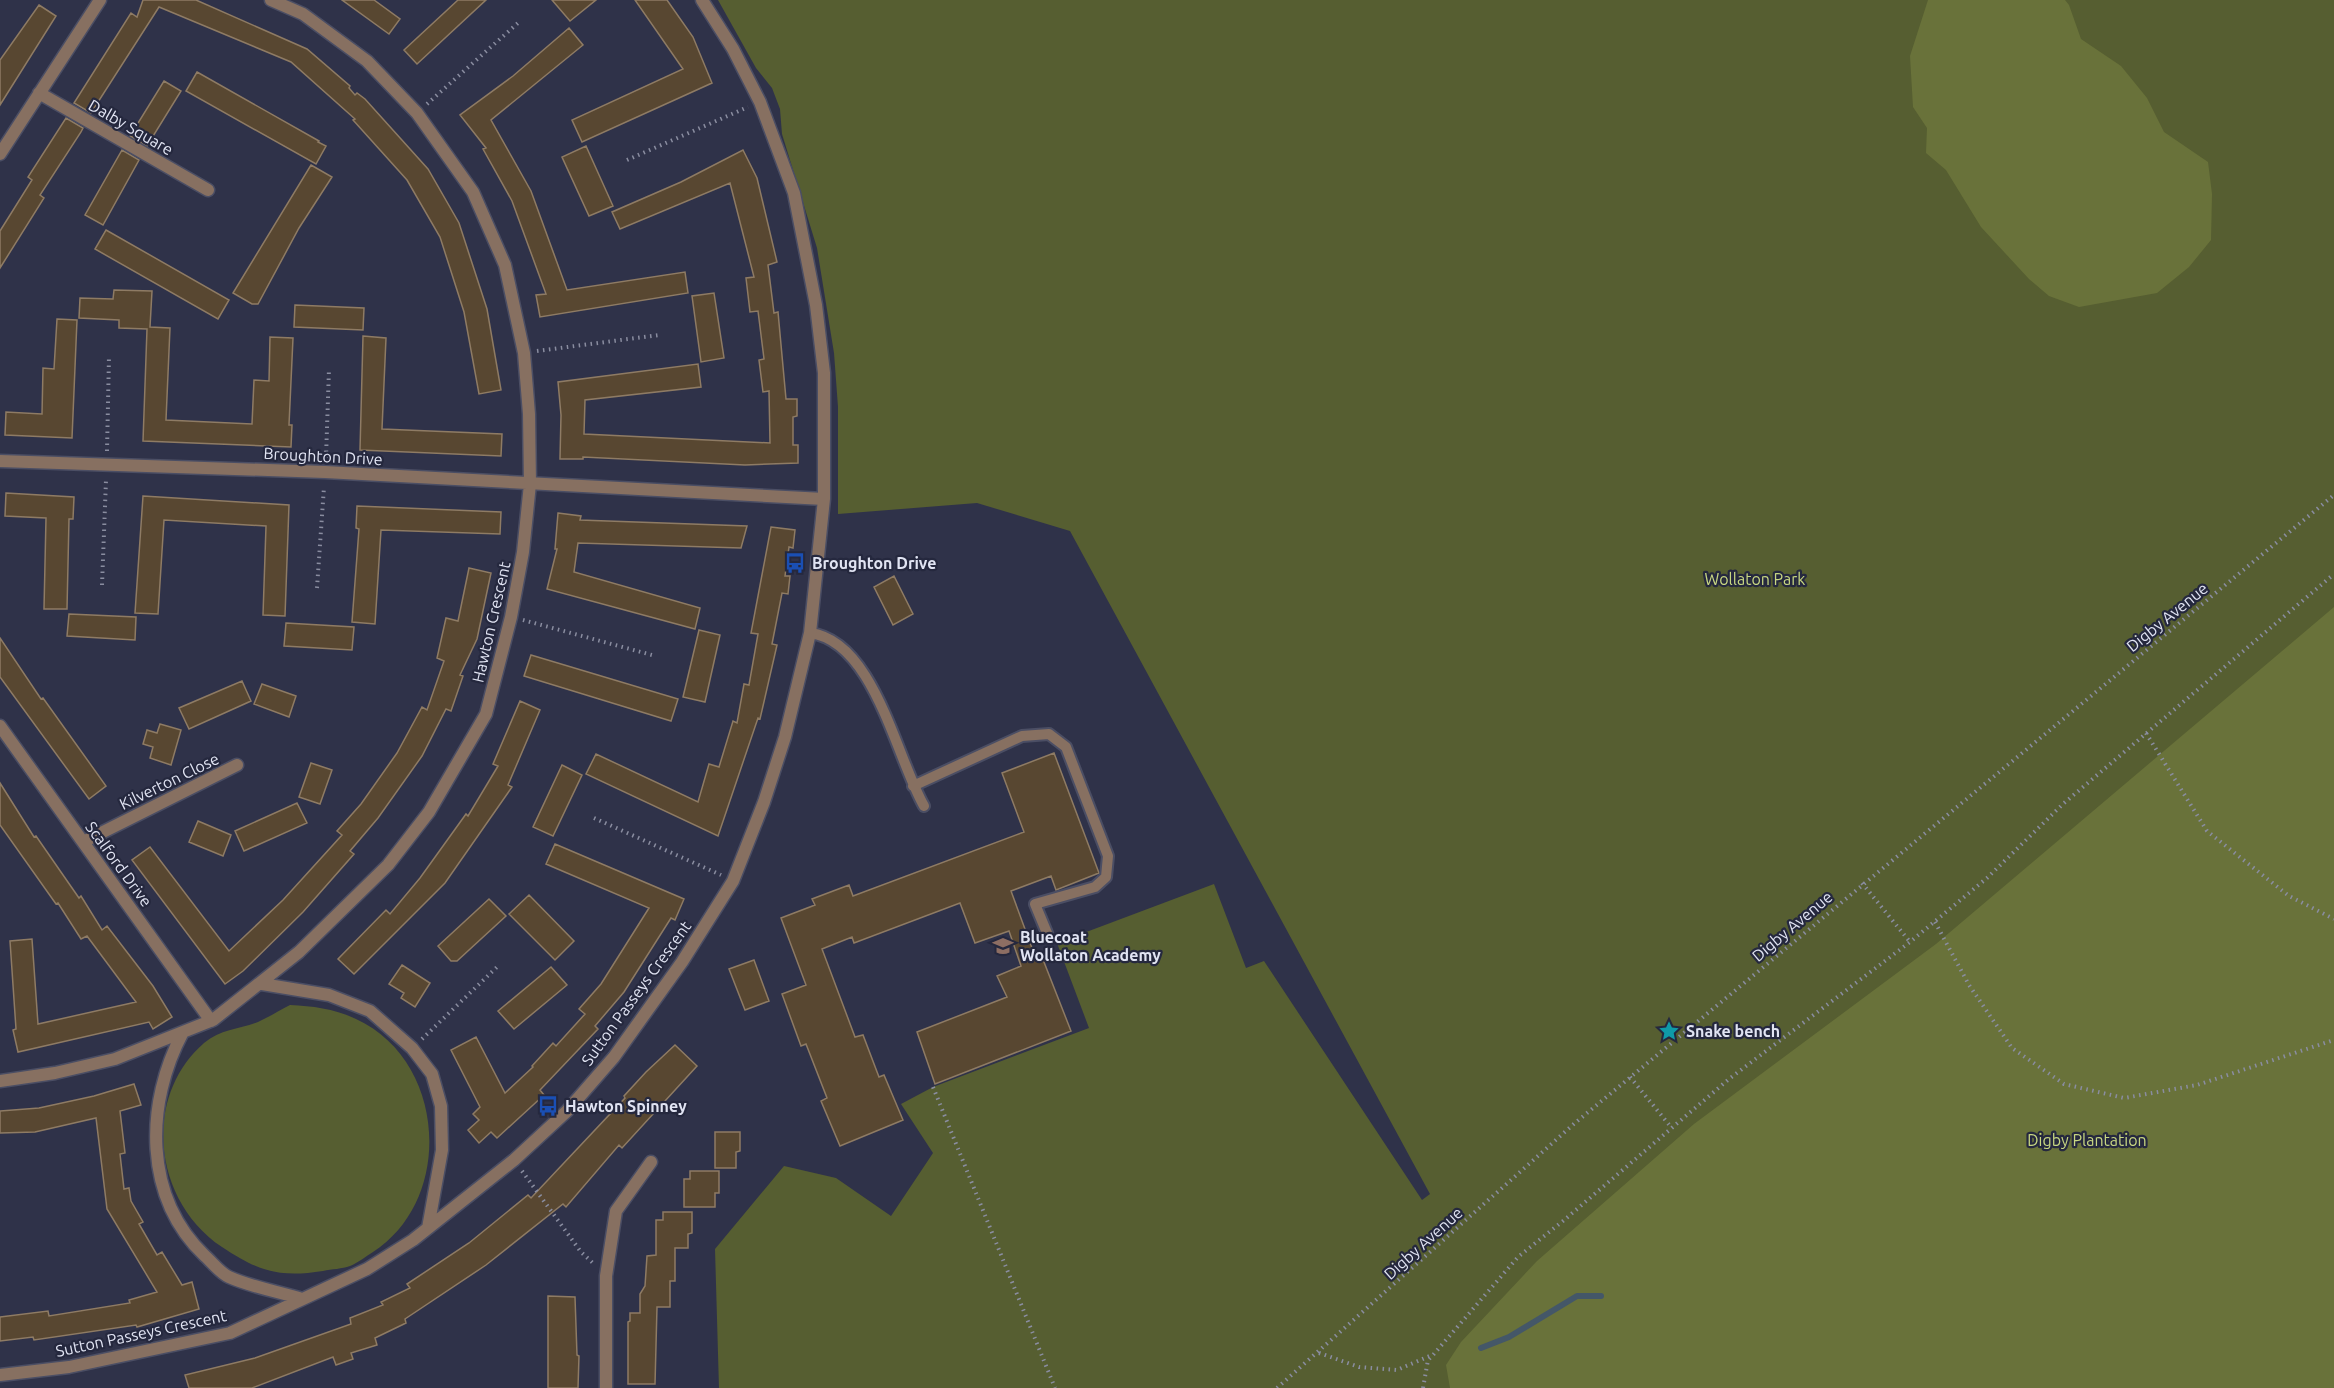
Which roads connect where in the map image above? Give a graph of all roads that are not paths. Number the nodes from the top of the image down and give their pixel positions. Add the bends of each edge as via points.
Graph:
1 (100, 0) edge
2 (272, 0) edge
3 (702, 0) edge
4 (39, 93) junction
5 (0, 154) edge
6 (208, 190) dead end
7 (0, 461) edge
8 (530, 484) junction
9 (824, 499) junction
10 (810, 633) junction
11 (0, 726) edge
12 (237, 765) dead end
13 (913, 786) junction
14 (924, 806) dead end
15 (83, 842) junction
16 (1047, 933) dead end
17 (262, 984) junction
18 (211, 1021) junction
19 (183, 1032) junction
20 (0, 1081) edge
21 (651, 1162) dead end
22 (428, 1228) junction
23 (299, 1298) junction
24 (0, 1375) edge
25 (606, 1388) edge

1 - 4 street
2 - 8 street, Hawton Crescent via 303,14 367,61 417,112 472,192 505,265 524,353
3 - 9 street, Sutton Passeys Crescent via 733,49 759,102 795,193 824,373
4 - 5 street
4 - 6 street, Dalby Square
7 - 8 street, Broughton Drive via 325,472
8 - 9 street, Broughton Drive
8 - 17 street, Hawton Crescent via 511,617 486,714 429,812 388,865
9 - 10 street, Sutton Passeys Crescent
10 - 13 lane via 824,634 846,649 880,702
10 - 22 street, Sutton Passeys Crescent via 786,737 764,802 732,881 682,962 614,1057 567,1111 514,1160
11 - 15 street, Scalford Drive
12 - 15 street, Kilverton Close
13 - 14 lane
13 - 16 lane via 1022,736 1049,734 1066,747 1108,856 1106,877 1095,887 1035,904
15 - 18 street, Scalford Drive
17 - 18 street, Hawton Crescent
17 - 22 street via 329,995 370,1011 412,1048 432,1074 441,1106 442,1150
18 - 19 street, Hawton Crescent
19 - 20 street, Hawton Crescent via 115,1059
19 - 23 street via 163,1077 156,1123 158,1174 172,1212 193,1245 227,1276
21 - 25 street via 616,1211 606,1276
22 - 23 street, Sutton Passeys Crescent via 367,1269
23 - 24 street, Sutton Passeys Crescent via 230,1333 69,1367

